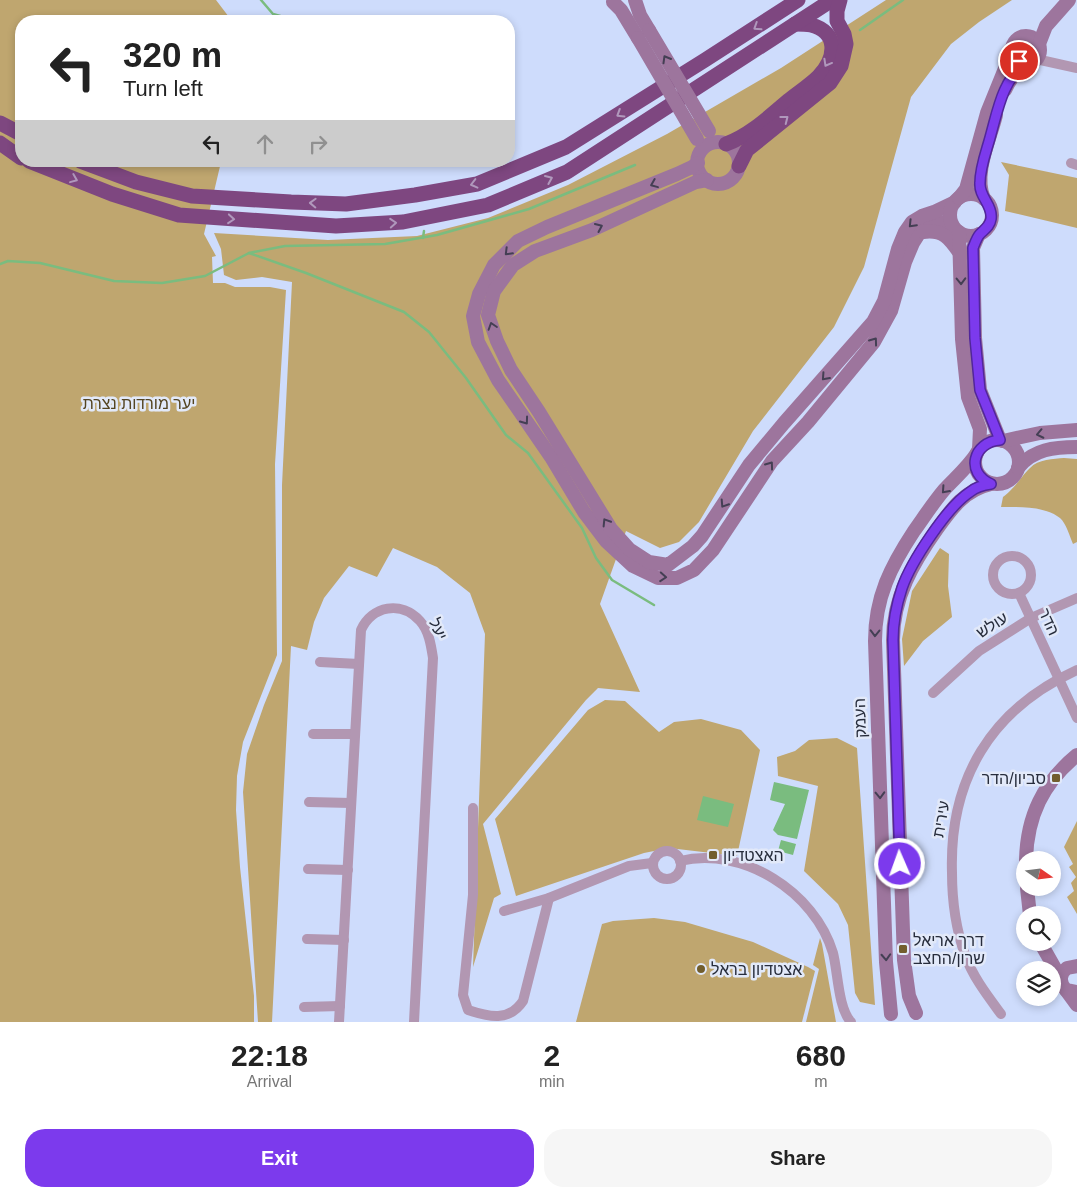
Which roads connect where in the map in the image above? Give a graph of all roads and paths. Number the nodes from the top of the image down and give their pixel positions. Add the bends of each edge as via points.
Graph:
1 (627, 0) edge
2 (635, 0) edge
3 (798, 0) edge
4 (832, 0) edge
5 (840, 0) edge
6 (1056, 0) edge
7 (1069, 0) edge
8 (611, 1) edge
9 (795, 24) junction
10 (644, 34) junction
11 (1023, 36) junction
12 (1039, 44) junction
13 (1013, 49) junction
14 (1031, 61) junction
15 (1077, 68) edge
16 (0, 123) edge
17 (15, 131) edge
18 (703, 135) junction
19 (0, 142) edge
20 (723, 143) junction
21 (15, 153) edge
22 (698, 159) junction
23 (739, 166) junction
24 (44, 167) edge
25 (96, 167) edge
26 (707, 180) junction
27 (984, 199) junction
28 (957, 200) junction
29 (956, 230) junction
30 (920, 232) junction
31 (979, 234) junction
32 (961, 255) junction
33 (1077, 430) edge
34 (1001, 441) junction
35 (1077, 447) edge
36 (978, 451) junction
37 (1018, 468) junction
38 (991, 484) junction
39 (1019, 593) dead end
40 (1077, 598) edge
41 (1031, 618) junction
42 (320, 662) dead end
43 (359, 664) junction
44 (1077, 670) edge
45 (1059, 678) junction
46 (933, 692) dead end
47 (1077, 718) edge
48 (313, 734) dead end
49 (355, 734) junction
50 (1077, 755) edge
51 (309, 802) dead end
52 (351, 803) junction
53 (473, 808) dead end
54 (1027, 851) edge
55 (680, 861) junction
56 (652, 863) junction
57 (308, 869) dead end
58 (348, 870) junction
59 (549, 898) junction
60 (504, 911) dead end
61 (307, 939) dead end
62 (344, 940) junction
63 (1046, 951) edge
64 (1053, 951) edge
65 (1076, 966) edge
66 (1068, 987) edge
67 (842, 1002) junction
68 (1077, 1005) edge
69 (340, 1006) junction
70 (304, 1007) dead end
71 (1001, 1014) dead end
72 (919, 1017) edge
73 (889, 1019) edge
74 (339, 1022) edge
75 (414, 1022) edge
76 (844, 1022) edge
77 (850, 1022) edge

1 - 8 street
2 - 10 street
3 -> 25 highway via 566,147 477,184 346,204 273,201 192,196 136,182
4 - 9 highway
23 -> 5 highway via 747,150 830,83 841,66 846,44 837,21
6 - 11 street
7 - 12 street via 1046,26
8 - 10 street
9 -> 20 highway via 812,25 831,40 833,50 828,63 819,75 763,122 741,138
24 -> 9 highway via 112,194 179,214 336,226 402,222 488,205 567,172
10 - 18 street, bridge
11 - 12 street
11 - 13 street via 1016,40
12 - 14 street via 1040,52
13 - 14 street via 1022,63
13 - 28 street via 988,113 966,189
14 - 15 street
14 - 27 street via 1011,78 996,113 980,184
16 - 17 highway
18 - 20 street
18 - 22 street
19 - 21 highway
20 - 22 street via 707,146
20 - 23 street via 736,152
22 - 26 street via 702,176
22 -> 30 street via 677,174 518,241 494,265 479,294 473,316 478,342 498,380 584,512 606,541 626,560 658,578 677,578 694,570 707,557 772,461 874,342 891,311 905,262
23 - 26 street via 737,173 726,182 720,184
28 -> 26 street via 912,222 905,232 884,301 873,322 749,465 702,536 668,565 649,562 629,549 611,529 512,370 496,342 488,316 494,291 513,265 535,251
27 - 28 street via 972,194
27 - 31 street via 991,210 991,218 989,225
28 - 29 street via 950,215
29 - 30 street via 945,222 932,224
29 - 31 street via 965,235
29 - 32 street
30 - 32 street via 942,233
31 - 34 street via 973,248 980,390
32 -> 36 street via 962,339 968,397 980,429
33 -> 34 street
34 - 36 street via 985,444
34 - 37 street via 1017,453
35 - 37 street via 1036,453
36 - 38 street via 976,470
36 -> 73 street, העמק via 934,503 900,553 886,581 877,612 875,641
37 - 38 street via 1010,480
38 - 72 street via 975,488 948,514 908,574 894,615 904,960 909,996
39 - 41 street, הדר
40 - 41 street, עולש
41 - 45 street, הדר
41 - 46 street, עולש via 979,651
42 - 43 street
43 - 49 street, יעל
43 - 75 street, יעל via 364,622 380,609 411,614 420,621 431,642 433,658
44 - 45 street, עירית
45 - 47 street, הדר
45 - 71 street, עירית via 1026,700 990,737 964,784 956,808 951,860 959,934 976,977
48 - 49 street
49 - 52 street, יעל
50 - 54 street via 1048,783 1038,801
51 - 52 street
52 - 58 street, יעל
53 - 59 street via 472,903 463,996 468,1010 503,1018 517,1012 523,1002
55 - 56 street via 676,854 668,851 656,855
55 - 56 street via 678,875 665,880 656,876
55 - 67 street via 703,857 740,864 764,872 801,899 824,931 832,951
56 - 59 street via 629,866
57 - 58 street
58 - 62 street, יעל
59 - 60 street
61 - 62 street
62 - 69 street, יעל
63 - 66 street
64 - 65 street via 1064,962
65 - 66 street via 1064,970
66 - 68 street
67 - 76 street
67 - 77 street
69 - 70 street
69 - 74 street, יעל
72 - 73 street via 905,1008 894,1010

